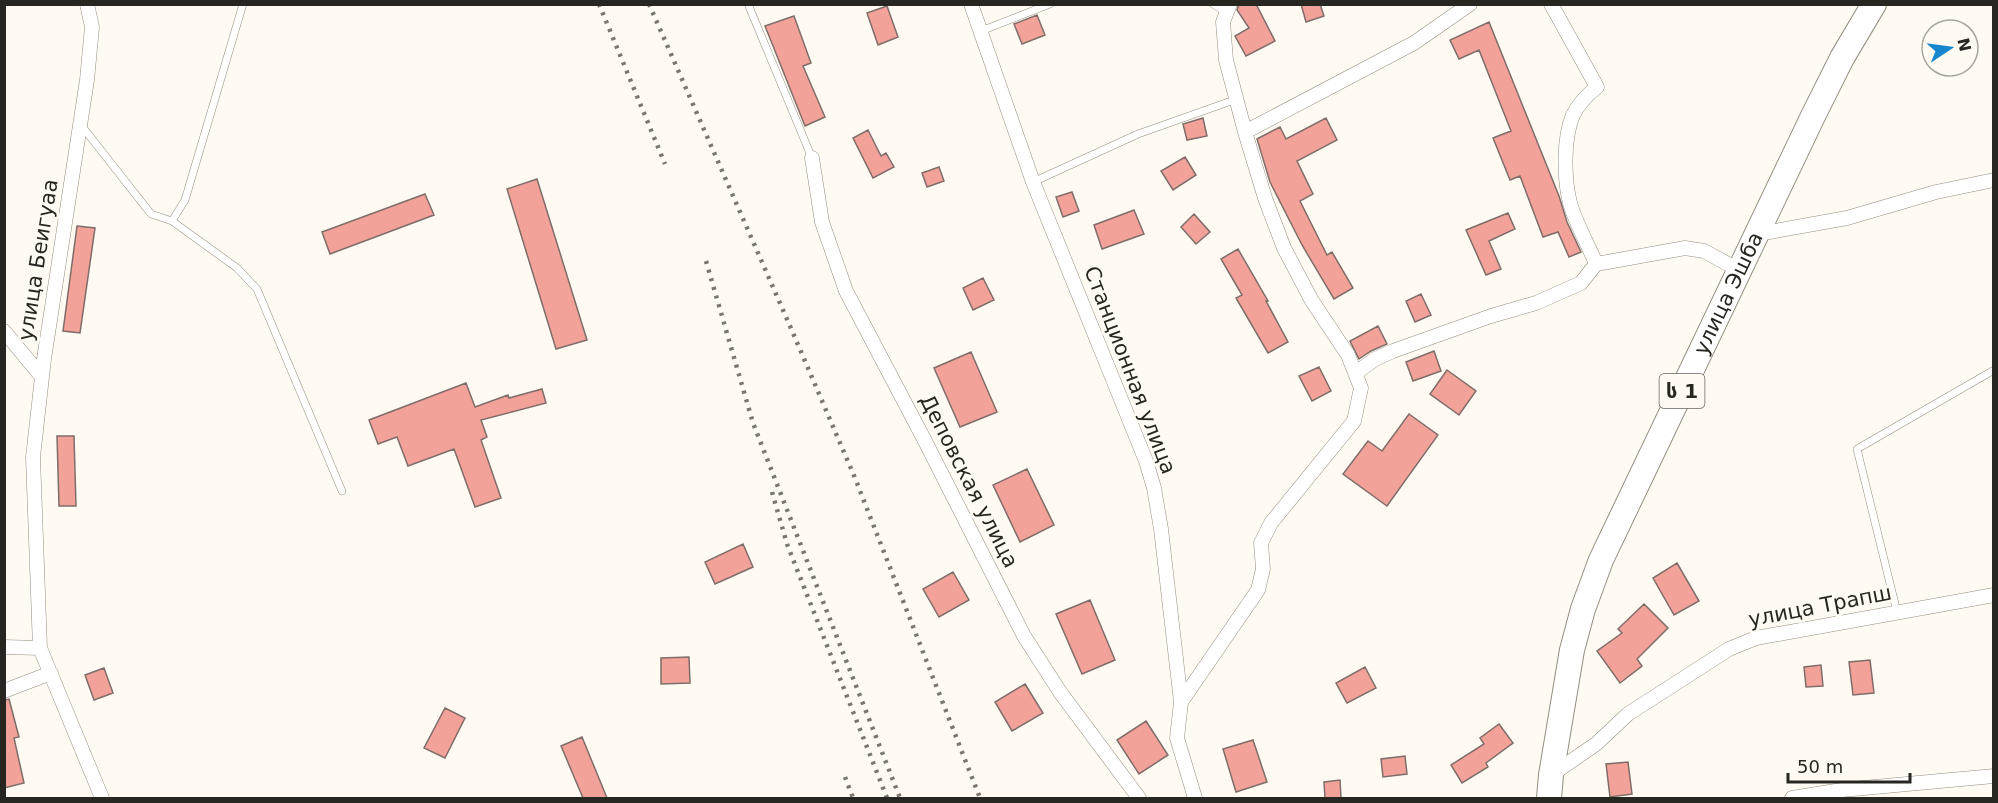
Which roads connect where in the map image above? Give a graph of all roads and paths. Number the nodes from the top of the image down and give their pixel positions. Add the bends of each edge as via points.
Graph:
1 (87, 4) edge
2 (243, 4) edge
3 (748, 4) edge
4 (971, 4) edge
5 (1050, 4) edge
6 (1214, 4) edge
7 (1470, 4) edge
8 (1551, 4) edge
9 (1874, 4) edge
10 (1228, 9) edge
11 (981, 31) junction
12 (1237, 99) junction
13 (80, 125) junction
14 (1245, 132) junction
15 (812, 158) joint
16 (1994, 180) edge
17 (1033, 182) junction
18 (171, 221) junction
19 (1758, 234) junction
20 (1596, 264) junction
21 (1739, 270) junction
22 (4, 331) edge
23 (1994, 370) edge
24 (1356, 373) junction
25 (42, 377) junction
26 (342, 491) dead end
27 (1994, 595) edge
28 (1898, 612) junction
29 (4, 647) edge
30 (40, 648) junction
31 (51, 673) junction
32 (4, 691) edge
33 (1181, 702) junction
34 (1994, 776) edge
35 (1550, 787) edge
36 (102, 798) edge
37 (1139, 798) edge
38 (1195, 798) edge
39 (1792, 798) edge

1 - 13 street, улица Беигуаа via 92,27
2 - 18 lane via 185,200
3 - 15 lane
4 - 11 street, Станционная улица
5 - 11 lane
6 - 10 lane
7 - 14 street via 1414,43
8 - 20 street via 1597,87 1582,100 1573,117 1565,178 1571,204
9 - 19 highway, улица Эшба / ს 1 via 1842,58
10 - 12 street via 1223,22 1226,60
11 - 17 street, Станционная улица
12 - 14 street
12 - 17 lane via 1138,134
13 - 18 lane via 152,214
13 - 25 street, улица Беигуаа
14 - 24 street via 1284,248
15 - 37 street, Деповская улица via 822,222 846,291 1024,636 1060,692
16 - 19 street via 1847,218
17 - 33 street, Станционная улица via 1154,488
18 - 26 lane via 237,268 257,290
19 - 21 highway, улица Эшба / ს 1
20 - 21 street via 1685,248 1704,250
20 - 24 street via 1581,283 1536,303 1393,351
21 - 35 highway, улица Эшба / ს 1 via 1601,560 1583,609 1572,650
22 - 25 street
23 - 28 lane via 1857,449
24 - 33 street via 1360,388 1354,421 1271,523 1261,543 1263,569 1258,590
25 - 30 street, улица Беигуаа via 33,457
27 - 28 street, улица Трапш
28 - 35 street, улица Трапш via 1756,638 1729,649 1628,714
29 - 30 street
30 - 31 street, улица Беигуаа
31 - 32 street
31 - 36 street, улица Беигуаа
33 - 38 street, Станционная улица via 1177,738
34 - 39 street

